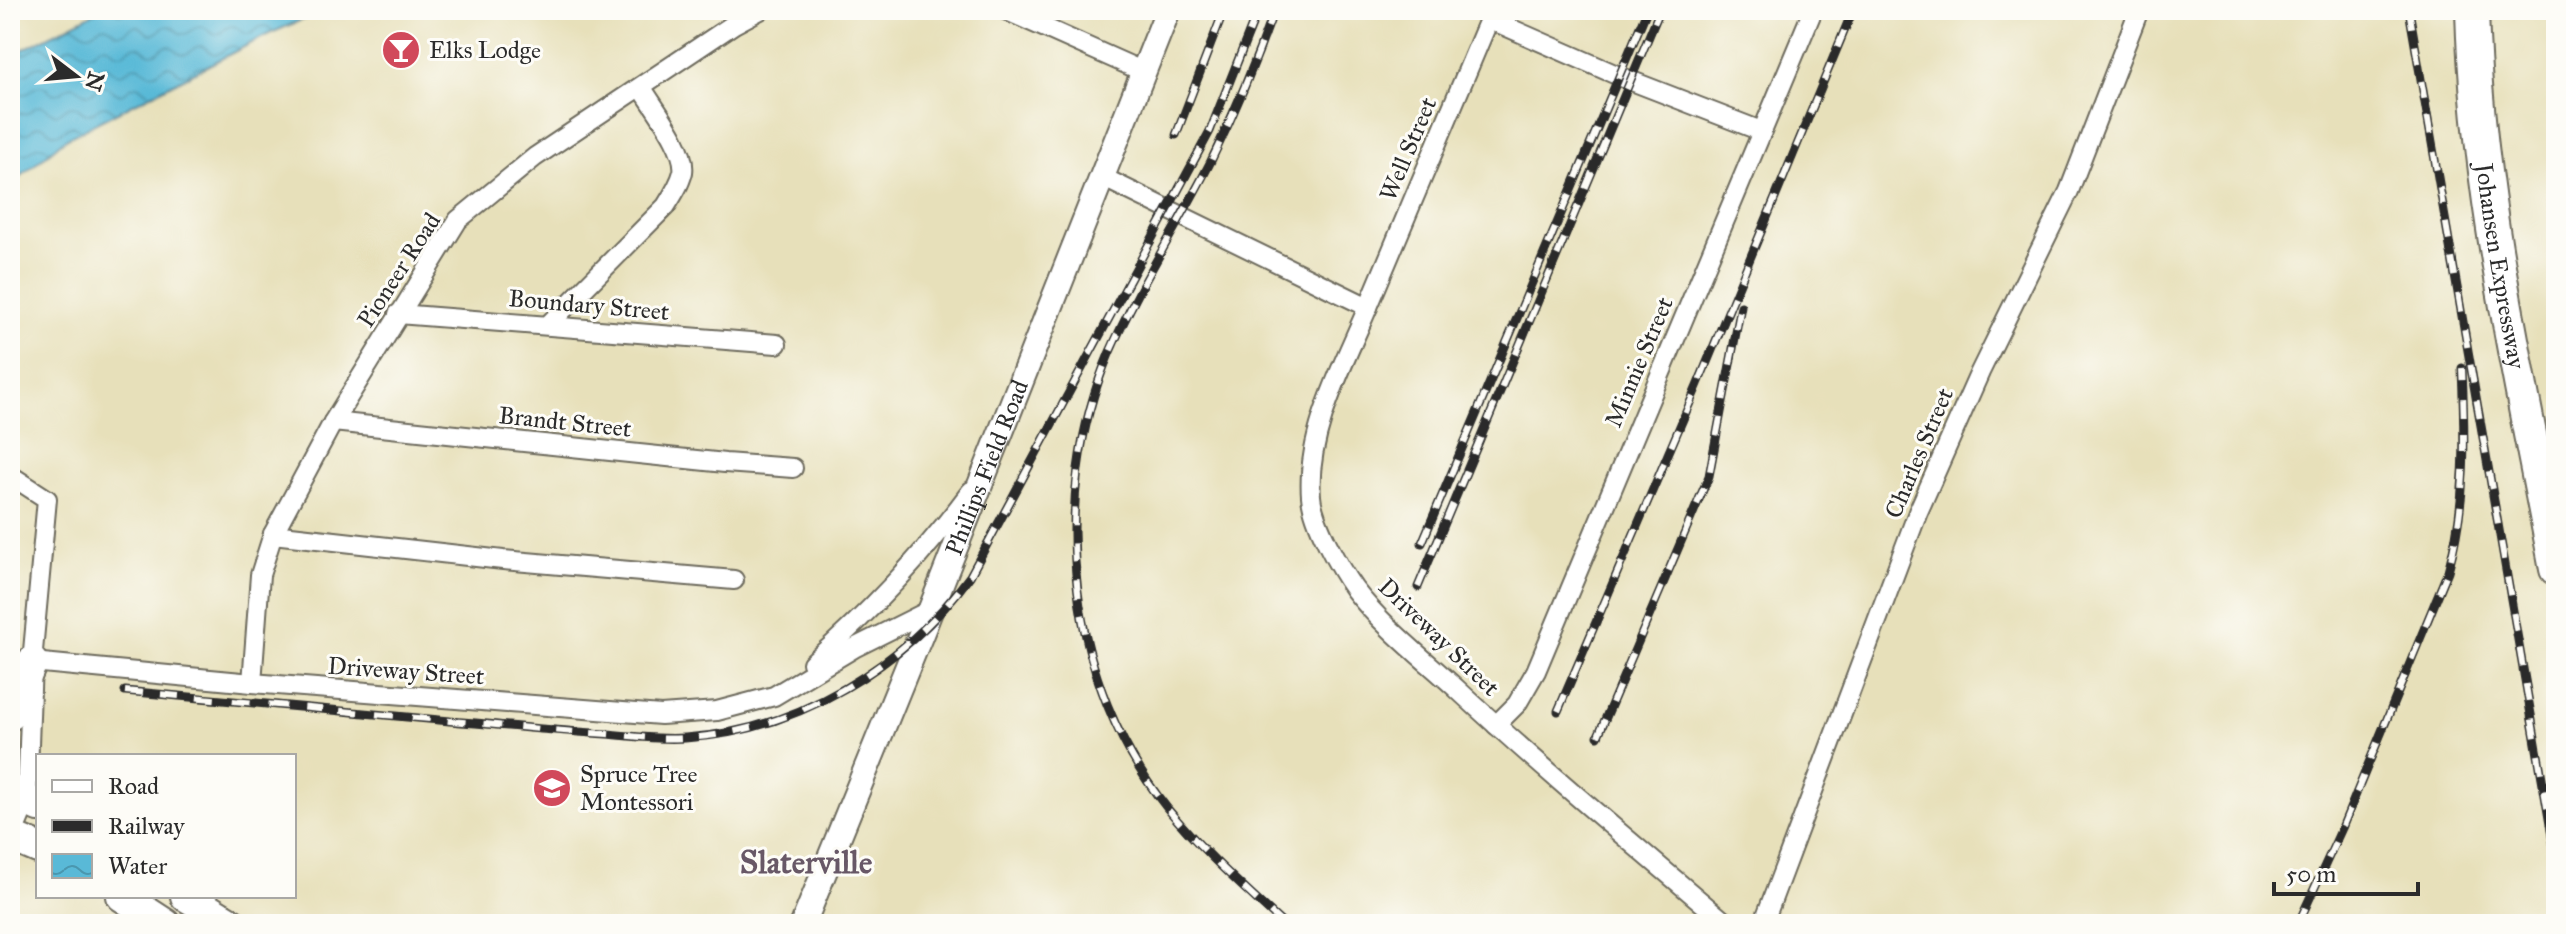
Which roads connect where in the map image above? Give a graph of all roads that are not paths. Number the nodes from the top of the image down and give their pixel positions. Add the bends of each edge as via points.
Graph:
1 (760, 10) edge
2 (1005, 10) edge
3 (1168, 10) edge
4 (1813, 10) edge
5 (2139, 10) edge
6 (2472, 10) edge
7 (1491, 15) edge
8 (1144, 72) junction
9 (642, 88) junction
10 (1761, 131) junction
11 (1100, 176) junction
12 (1368, 307) junction
13 (398, 314) junction
14 (548, 325) junction
15 (777, 344) dead end
16 (333, 422) junction
17 (793, 468) dead end
18 (10, 475) edge
19 (982, 475) junction
20 (273, 534) junction
21 (2556, 569) edge
22 (734, 580) dead end
23 (930, 610) junction
24 (32, 662) junction
25 (252, 683) junction
26 (774, 696) junction
27 (10, 715) edge
28 (1496, 725) junction
29 (25, 799) edge
30 (17, 840) edge
31 (125, 898) edge
32 (189, 898) edge
33 (165, 924) edge
34 (232, 924) edge
35 (803, 924) edge
36 (1727, 924) edge
37 (1763, 924) edge

1 - 9 street, Pioneer Road
2 - 8 street
3 - 8 street, Phillips Field Road
4 - 10 street, Minnie Street
5 - 37 street, Charles Street via 2069,191 1918,512
6 - 21 highway, Johansen Expressway via 2481,152
7 - 10 street via 1619,76
7 - 12 street, Well Street
8 - 11 street, Phillips Field Road
9 - 13 street, Pioneer Road via 535,157 458,220
9 - 14 street via 681,152 678,187 666,206
10 - 28 street, Minnie Street via 1536,671 1517,704
11 - 12 street
11 - 19 street, Phillips Field Road
12 - 28 street, Driveway Street via 1330,396 1313,454 1310,498 1327,543 1354,589
13 - 14 street, Boundary Street
13 - 16 street, Pioneer Road
14 - 15 street, Boundary Street
16 - 17 street, Brandt Street
16 - 20 street, Pioneer Road
18 - 24 street via 47,499
19 - 23 street, Phillips Field Road
19 - 26 street, Driveway Street via 944,528 840,639
20 - 22 street
20 - 25 street, Pioneer Road via 260,575
23 - 26 street, Driveway Street
23 - 35 street, Phillips Field Road
24 - 25 street, Driveway Street
24 - 27 main road
24 - 29 street
25 - 26 street, Driveway Street via 661,715 717,711
28 - 36 street, Driveway Street
29 - 30 street
31 - 33 main road
32 - 34 main road

